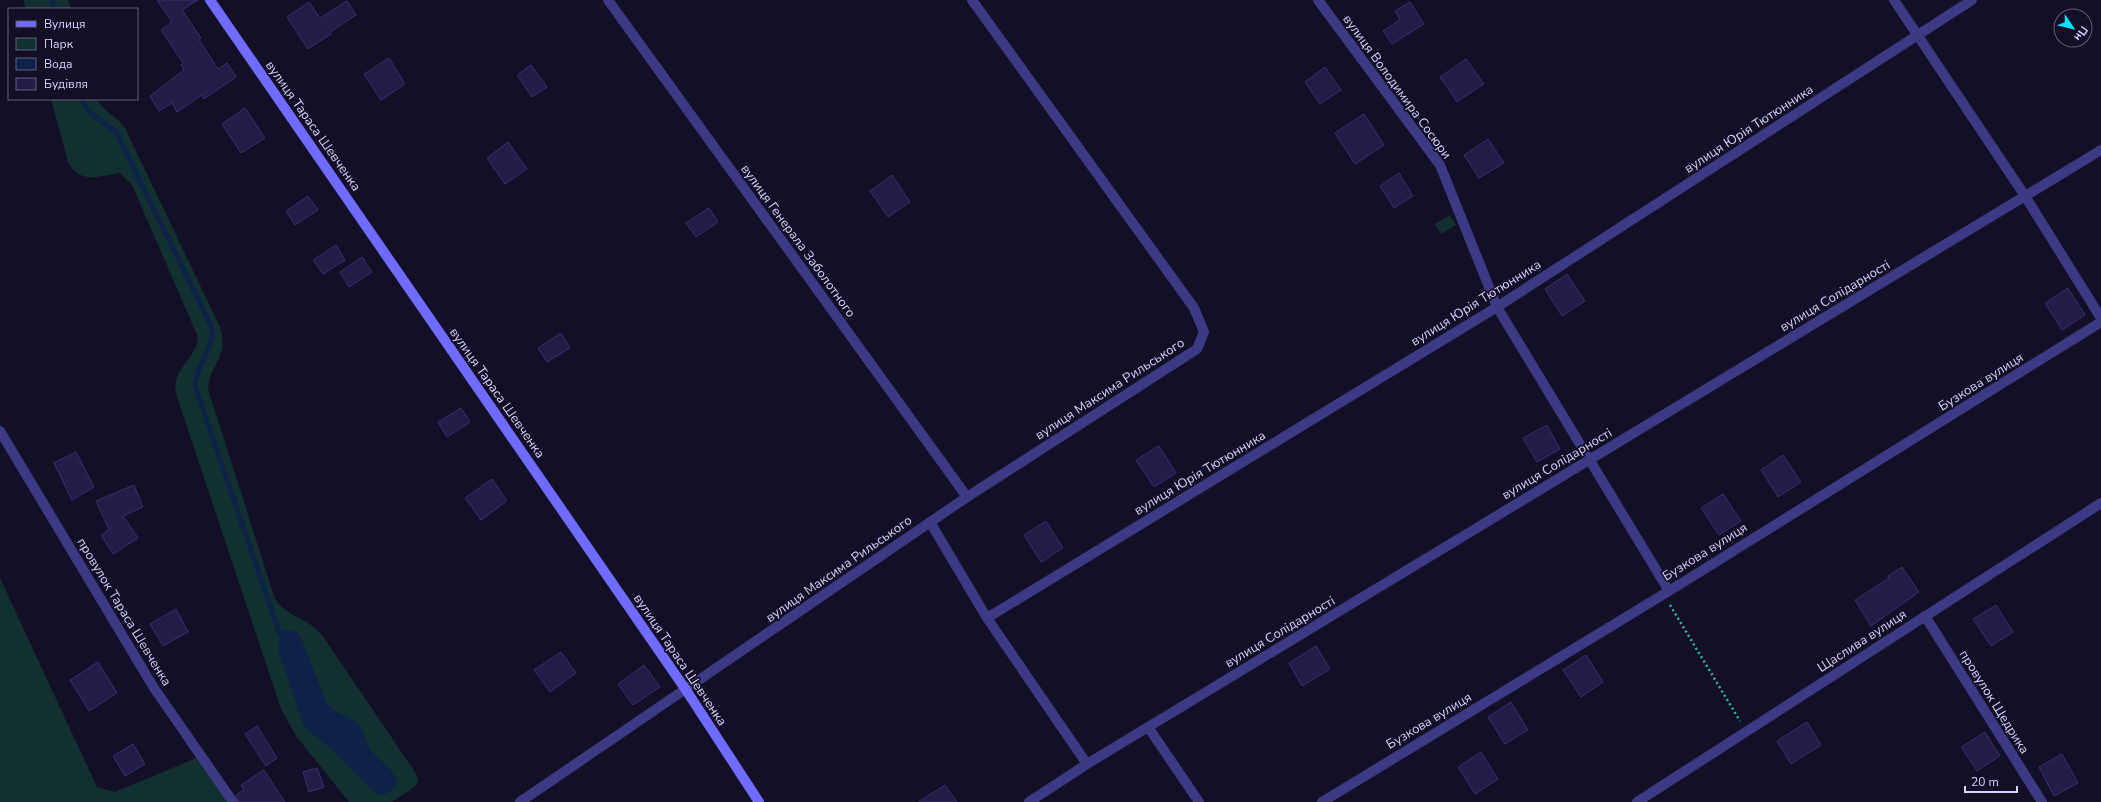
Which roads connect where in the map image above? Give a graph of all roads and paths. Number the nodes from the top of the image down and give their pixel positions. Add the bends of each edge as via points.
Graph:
1 (210, 0) edge
2 (608, 0) edge
3 (972, 0) edge
4 (1318, 0) edge
5 (1894, 0) edge
6 (1972, 0) edge
7 (1916, 36) junction
8 (2101, 150) edge
9 (2026, 196) junction
10 (1497, 307) junction
11 (2101, 318) edge
12 (2101, 322) edge
13 (0, 431) edge
14 (1588, 460) junction
15 (967, 497) junction
16 (2101, 503) edge
17 (930, 522) junction
18 (1668, 591) junction
19 (1925, 616) junction
20 (987, 618) junction
21 (686, 690) junction
22 (1148, 727) junction
23 (1746, 731) junction
24 (1087, 764) junction
25 (233, 802) edge
26 (520, 802) edge
27 (759, 802) edge
28 (1029, 802) edge
29 (1199, 802) edge
30 (1322, 802) edge
31 (1637, 802) edge
32 (2042, 802) edge

1 - 21 street, вулиця Тараса Шевченка
2 - 15 street, вулиця Генерала Заболотного
3 - 15 street, вулиця Максима Рильського via 1194,308 1204,332 1197,349
4 - 10 street, вулиця Володимира Сосюри via 1440,165
5 - 7 street
6 - 7 street, вулиця Юрія Тютюнника
7 - 9 street
7 - 10 street, вулиця Юрія Тютюнника
8 - 9 street, вулиця Солідарності
9 - 11 street
9 - 14 street, вулиця Солідарності
10 - 14 street, вулиця Володимира Сосюри
10 - 20 street, вулиця Юрія Тютюнника
12 - 18 street, Бузкова вулиця
13 - 25 street, провулок Тараса Шевченка via 154,688
14 - 18 street, вулиця Володимира Сосюри
14 - 22 street, вулиця Солідарності
15 - 17 street, вулиця Максима Рильського
16 - 19 street, Щаслива вулиця
17 - 20 street
17 - 21 street, вулиця Максима Рильського
18 - 23 path via 1670,604 1683,628
18 - 30 street, Бузкова вулиця
19 - 23 street, Щаслива вулиця
19 - 32 street, провулок Щедрика
20 - 24 street
21 - 26 street, вулиця Максима Рильського
21 - 27 street, вулиця Тараса Шевченка
22 - 24 street, вулиця Солідарності
22 - 29 street
23 - 31 street, Щаслива вулиця
24 - 28 street, вулиця Солідарності

